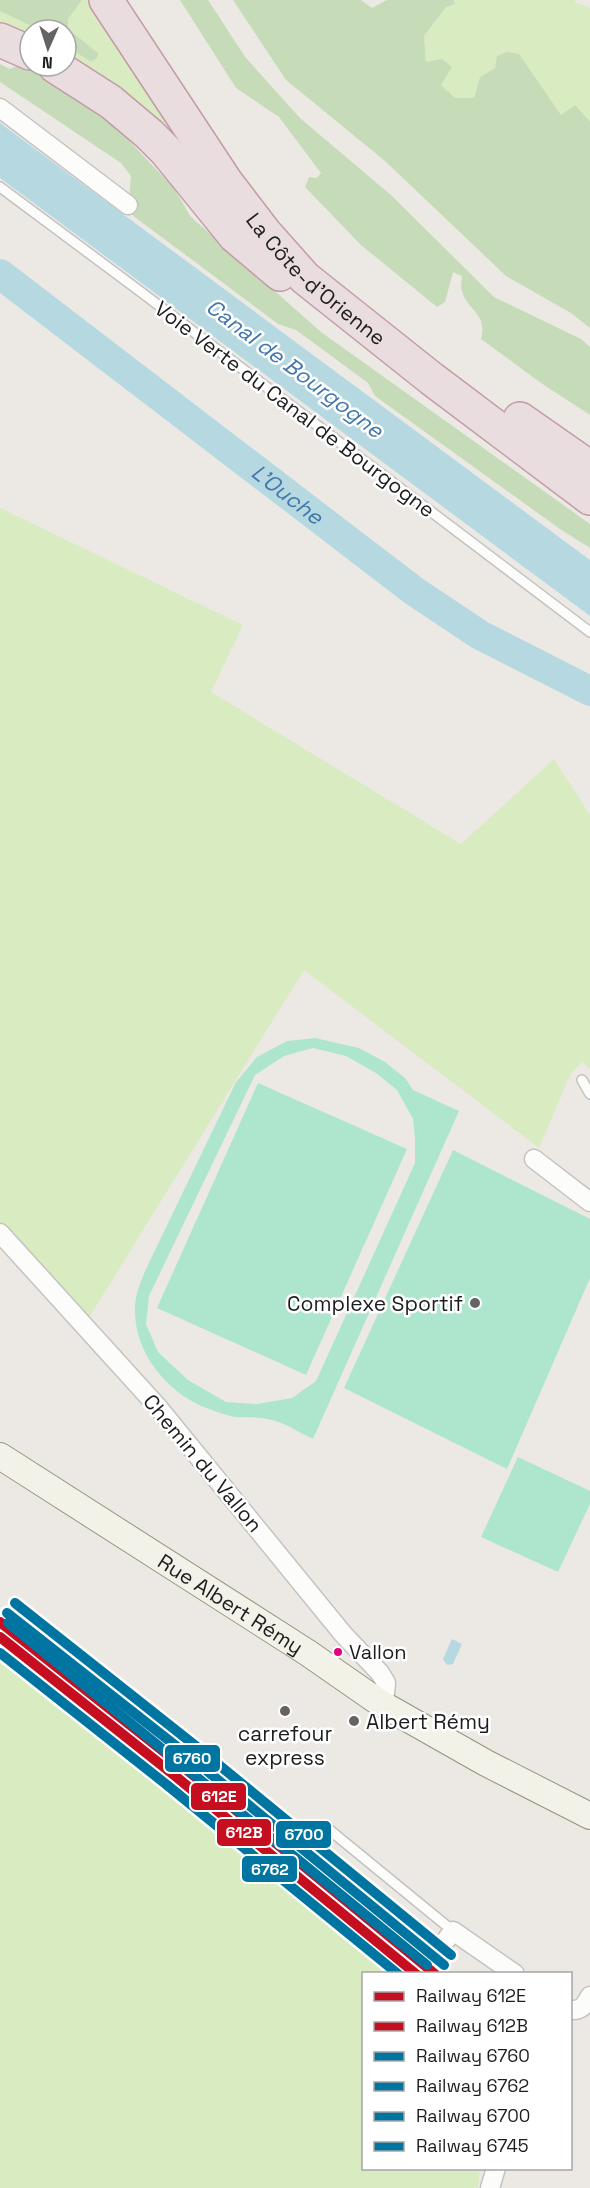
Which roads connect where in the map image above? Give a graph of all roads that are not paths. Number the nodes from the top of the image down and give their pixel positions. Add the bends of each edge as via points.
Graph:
1 (106, 0) edge
2 (125, 0) edge
3 (0, 40) edge
4 (18, 48) edge
5 (74, 78) edge
6 (0, 108) edge
7 (0, 188) edge
8 (128, 205) dead end
9 (432, 379) junction
10 (590, 468) edge
11 (590, 498) edge
12 (590, 632) edge
13 (582, 1080) dead end
14 (590, 1094) edge
15 (534, 1159) dead end
16 (590, 1202) edge
17 (0, 1233) edge
18 (0, 1456) edge
19 (380, 1702) junction
20 (590, 1816) edge
21 (326, 1827) dead end
22 (453, 1930) junction
23 (436, 1953) tunnel mouth
24 (512, 1972) edge
25 (590, 1996) edge
26 (572, 2010) edge
27 (496, 2170) edge
28 (490, 2188) edge

1 - 9 highway, La Côte-d'Orienne via 226,182 265,233 322,292
2 - 10 highway, La Côte-d'Orienne via 245,182 297,246 404,337
3 - 4 highway
5 - 9 highway via 111,102 149,134 236,236 273,270
6 - 8 street
7 - 12 lane, Voie Verte du Canal de Bourgogne
9 - 11 highway, La Côte-d'Orienne
13 - 14 lane
15 - 16 street
17 - 19 street, Chemin du Vallon via 157,1406 342,1634 380,1673 386,1683
18 - 19 main road, Rue Albert Rémy
19 - 20 main road, Rue Albert Rémy via 486,1763
21 - 22 lane
22 - 23 street
22 - 24 street
25 - 26 street via 583,2008
27 - 28 street

